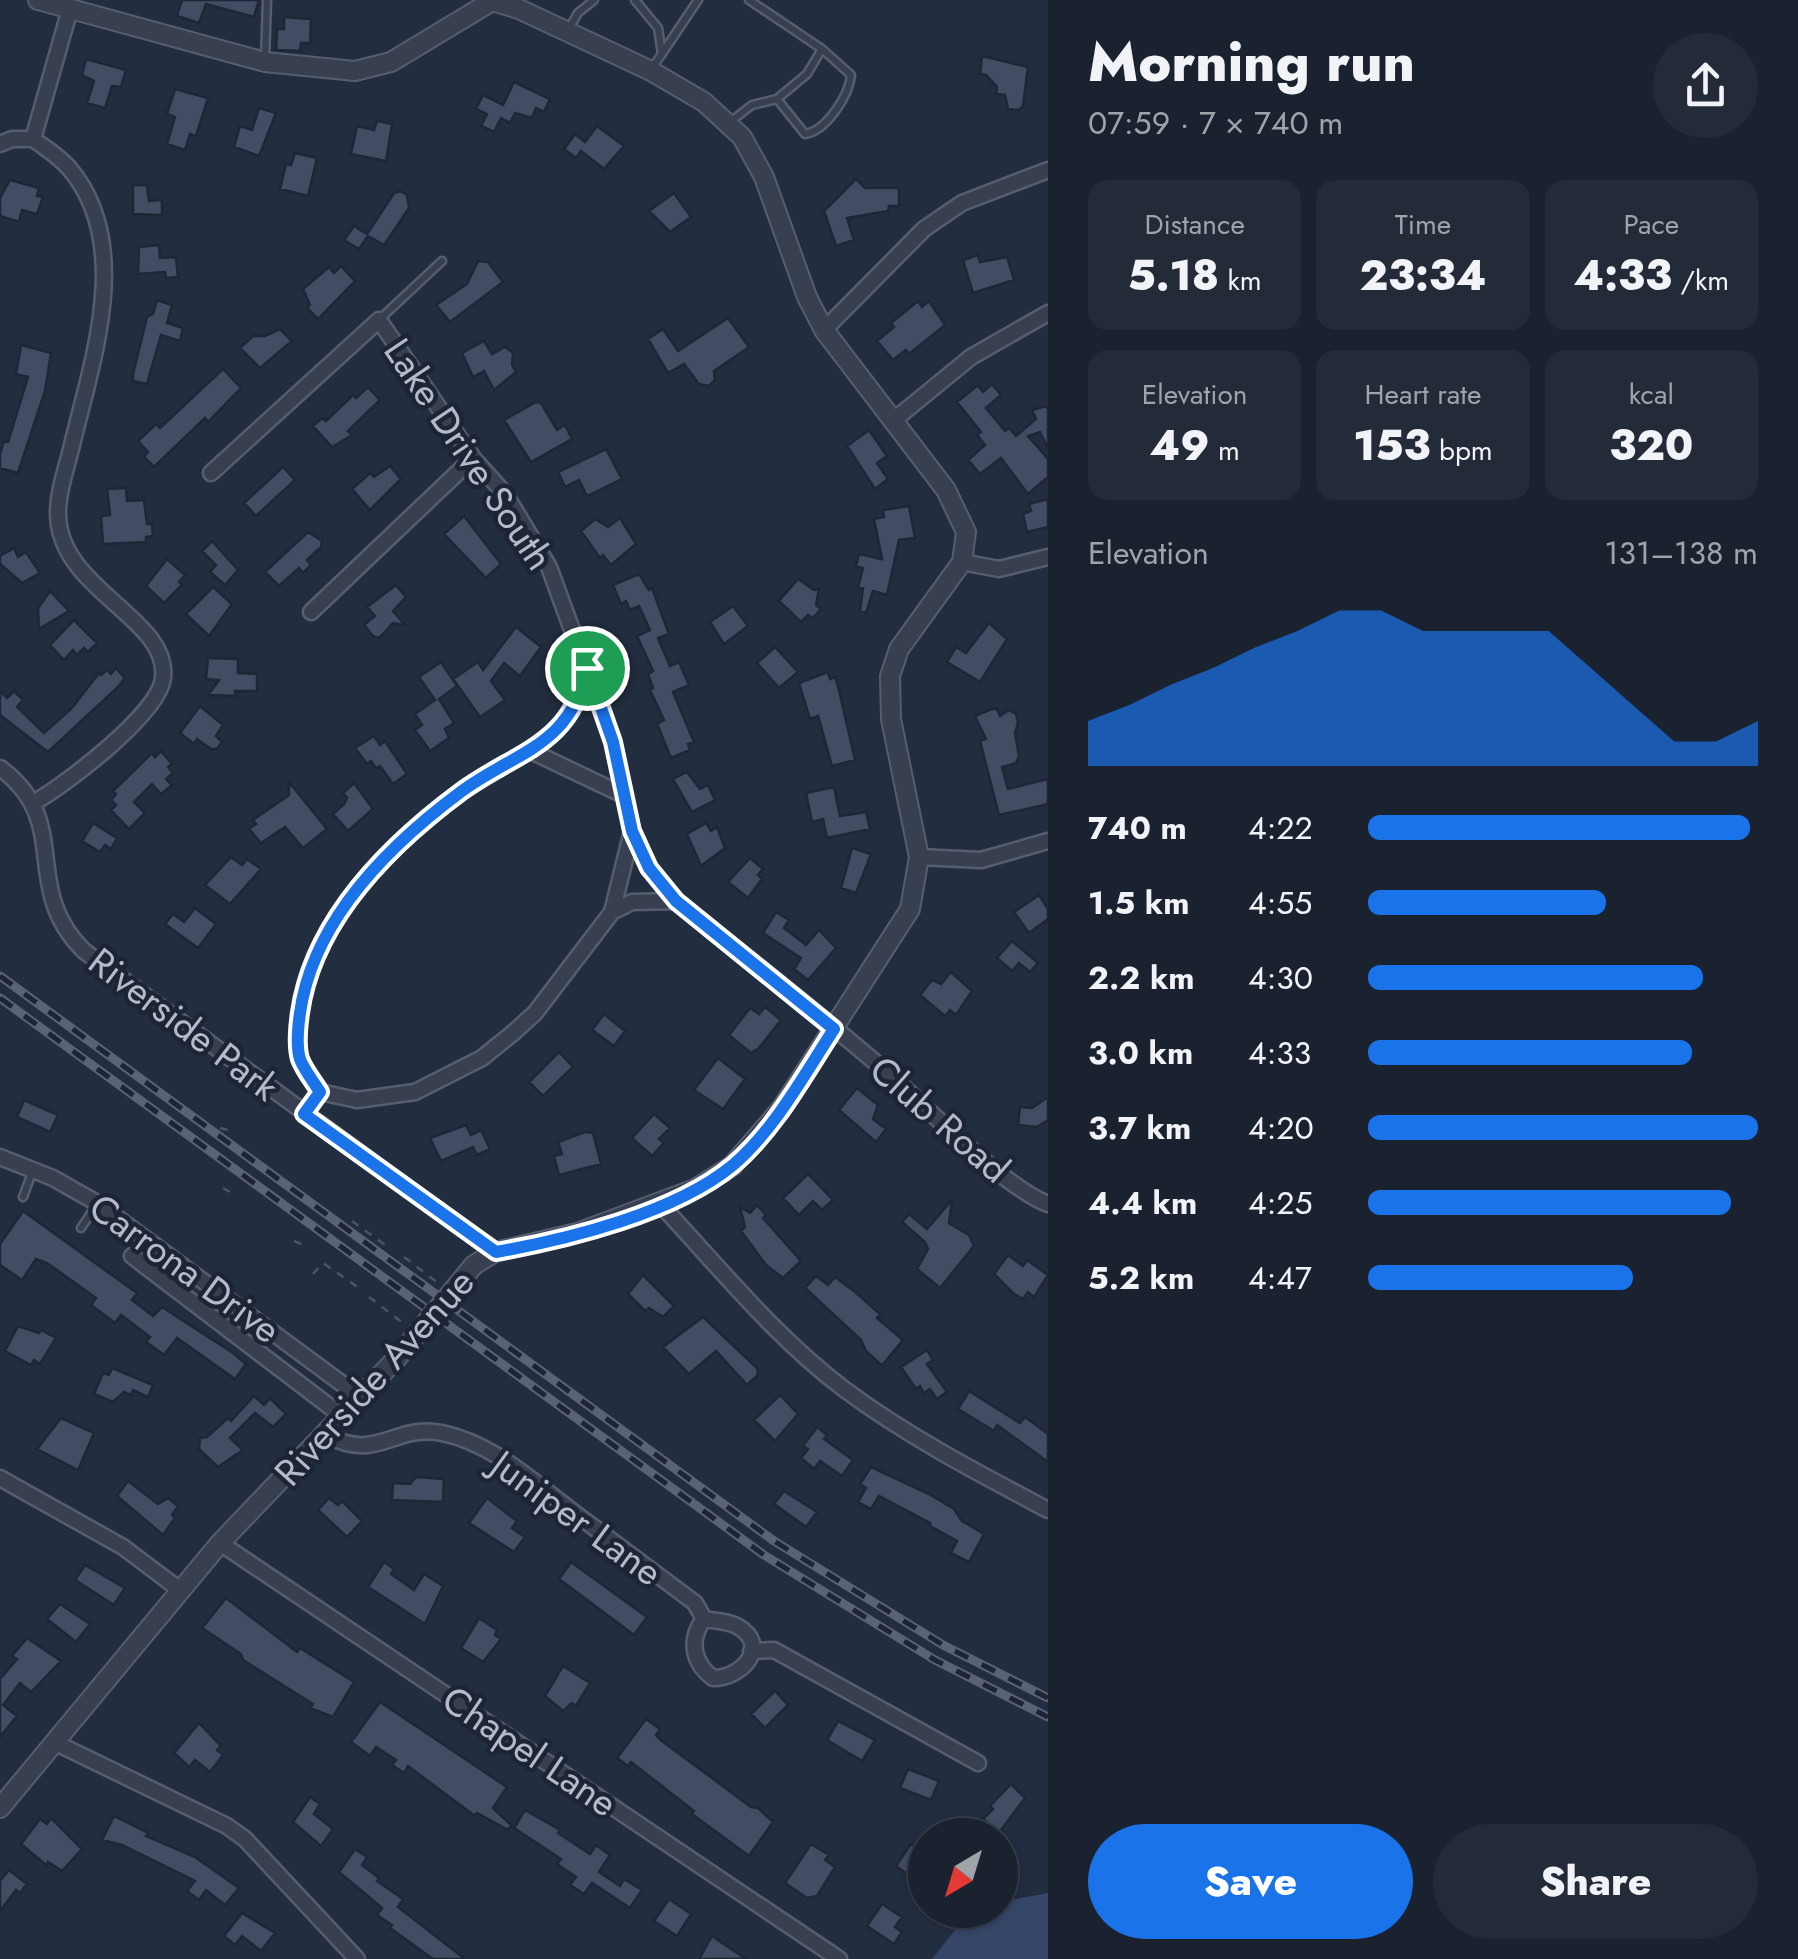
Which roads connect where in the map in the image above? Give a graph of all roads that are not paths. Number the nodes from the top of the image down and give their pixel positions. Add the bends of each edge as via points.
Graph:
1 (38, 0) edge
2 (267, 0) edge
3 (594, 0) edge
4 (635, 0) edge
5 (698, 0) edge
6 (749, 0) edge
7 (493, 1) edge
8 (70, 9) junction
9 (568, 32) junction
10 (822, 49) junction
11 (662, 55) junction
12 (265, 62) junction
13 (650, 71) junction
14 (777, 98) junction
15 (729, 123) junction
16 (34, 139) junction
17 (0, 144) edge
18 (1048, 170) edge
19 (442, 260) dead end
20 (1048, 313) edge
21 (379, 320) junction
22 (824, 330) junction
23 (894, 420) junction
24 (473, 458) junction
25 (211, 473) dead end
26 (1048, 557) edge
27 (962, 562) junction
28 (311, 612) dead end
29 (587, 668) junction
30 (533, 752) junction
31 (0, 768) edge
32 (621, 794) junction
33 (34, 802) junction
34 (632, 831) junction
35 (1048, 841) edge
36 (919, 857) junction
37 (676, 901) junction
38 (612, 912) junction
39 (834, 1029) junction
40 (320, 1092) junction
41 (304, 1114) junction
42 (0, 1157) edge
43 (33, 1170) junction
44 (23, 1197) dead end
45 (98, 1203) junction
46 (660, 1204) junction
47 (1048, 1204) edge
48 (81, 1228) dead end
49 (496, 1252) junction
50 (132, 1256) dead end
51 (273, 1332) junction
52 (254, 1348) junction
53 (360, 1397) junction
54 (342, 1416) junction
55 (324, 1434) junction
56 (0, 1478) edge
57 (1048, 1510) edge
58 (220, 1543) junction
59 (180, 1590) junction
60 (704, 1619) junction
61 (751, 1651) junction
62 (56, 1743) junction
63 (978, 1763) dead end
64 (0, 1808) edge
65 (357, 1959) edge
66 (839, 1959) edge

1 - 8 street
2 - 12 lane
3 - 9 lane
4 - 11 lane via 658,28
5 - 11 lane
6 - 10 lane
7 - 9 street
7 - 12 street via 376,69
8 - 12 street
8 - 16 street
9 - 13 street
10 - 14 lane via 807,74
10 - 14 lane via 851,75 822,126 805,134
11 - 13 lane
13 - 15 street
14 - 15 lane via 752,105
15 - 22 street via 764,178
16 - 17 street
16 - 33 street via 68,166 90,204 104,281 100,326 59,498 59,528 68,556 151,639 164,671 150,706 74,776
18 - 22 street via 962,203 924,229
19 - 21 lane
20 - 23 street via 972,358
21 - 24 street, Lake Drive South
21 - 25 street
22 - 23 street
23 - 27 street via 946,490 966,532
24 - 28 street
24 - 29 street, Lake Drive South via 505,494 550,567
26 - 27 street via 1000,569
27 - 36 street, Riverside Avenue via 899,649 890,676 891,719
29 - 30 street via 569,713
29 - 32 street, Lake Drive South via 613,742
30 - 32 street
30 - 40 street via 496,769 433,815 391,850 340,912 303,989 298,1026 300,1058
31 - 33 street
32 - 34 street, Lake Drive South
33 - 41 street, Riverside Park via 48,888 69,934
34 - 37 street, Lake Drive South via 649,868
34 - 38 street
35 - 36 street via 981,860
36 - 39 street, Riverside Avenue via 910,909
37 - 38 street via 632,902
37 - 39 street, Lake Drive South
38 - 40 street via 535,1012 482,1058 415,1092 382,1099
39 - 46 street, Riverside Avenue via 742,1156
39 - 47 street, Club Road
40 - 41 street
41 - 49 street, Riverside Park
42 - 43 street, Carrona Drive
43 - 44 lane
43 - 45 street, Carrona Drive
45 - 48 lane
45 - 51 street, Carrona Drive
46 - 49 street, Riverside Avenue
46 - 57 street via 841,1387 893,1424
49 - 53 street, Riverside Avenue, bridge via 474,1265
50 - 52 street
51 - 52 lane
51 - 53 street, Carrona Drive
52 - 54 street
53 - 54 street, Riverside Avenue
54 - 55 street, Riverside Avenue
55 - 58 street, Riverside Avenue
55 - 60 street, Juniper Lane via 364,1448 422,1431 443,1433 500,1456 695,1603
56 - 59 street via 123,1547
58 - 59 street, Riverside Avenue
58 - 66 street, Chapel Lane
59 - 62 street, Riverside Avenue
60 - 61 street, Juniper Lane via 734,1624
60 - 61 street via 694,1656 713,1678 740,1672
61 - 63 street, Juniper Lane via 774,1650
62 - 64 street, Riverside Avenue
62 - 65 street via 246,1839

